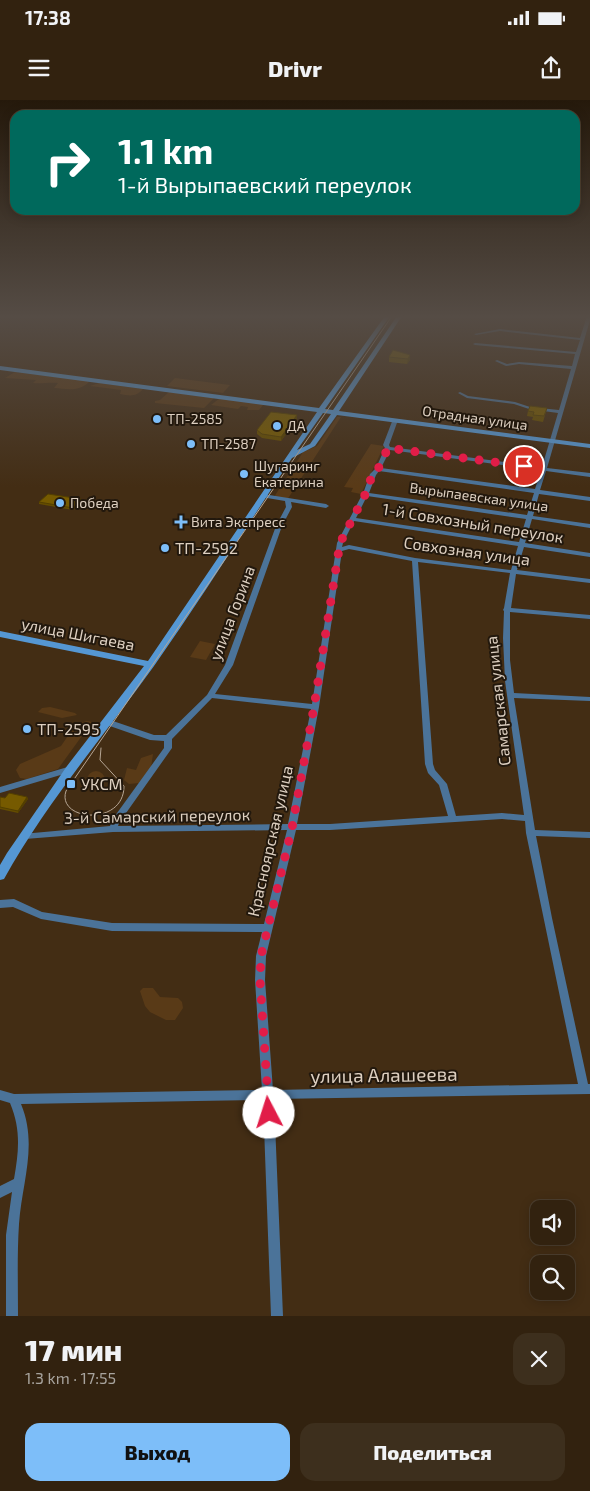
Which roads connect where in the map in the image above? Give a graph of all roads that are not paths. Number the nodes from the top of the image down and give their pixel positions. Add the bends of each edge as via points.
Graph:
1 (36, 373) edge
2 (348, 373) edge
3 (362, 373) edge
4 (572, 373) edge
5 (460, 393) dead end
6 (322, 410) junction
7 (336, 412) junction
8 (561, 412) junction
9 (395, 420) junction
10 (552, 441) junction
11 (590, 446) edge
12 (388, 448) junction
13 (289, 456) junction
14 (378, 469) junction
15 (543, 469) junction
16 (590, 475) edge
17 (536, 492) junction
18 (365, 494) junction
19 (263, 496) junction
20 (590, 499) edge
21 (288, 501) junction
22 (326, 506) dead end
23 (529, 517) junction
24 (352, 519) junction
25 (590, 526) edge
26 (522, 544) junction
27 (340, 546) junction
28 (590, 555) edge
29 (415, 560) junction
30 (513, 573) junction
31 (590, 581) edge
32 (506, 610) junction
33 (590, 618) edge
34 (0, 634) edge
35 (150, 664) junction
36 (510, 695) junction
37 (210, 696) junction
38 (590, 698) edge
39 (314, 707) junction
40 (107, 722) junction
41 (168, 738) junction
42 (71, 770) junction
43 (0, 790) edge
44 (528, 818) junction
45 (453, 819) junction
46 (292, 828) junction
47 (113, 829) junction
48 (530, 832) junction
49 (590, 835) edge
50 (25, 836) junction
51 (0, 876) edge
52 (0, 904) edge
53 (267, 928) junction
54 (587, 1089) edge
55 (268, 1094) junction
56 (0, 1095) edge
57 (14, 1100) junction
58 (18, 1183) junction
59 (0, 1192) edge
60 (12, 1316) edge
61 (277, 1316) edge

1 - 6 main road, Отрадная улица
2 - 6 main road
3 - 7 main road
4 - 8 street, Самарская улица
5 - 8 street
6 - 7 main road, Отрадная улица
6 - 13 main road
7 - 9 main road, Отрадная улица
7 - 13 main road via 313,445
8 - 10 street, Самарская улица
9 - 10 main road, Отрадная улица
9 - 12 street, Красноярская улица via 386,445
10 - 11 main road, Отрадная улица
10 - 15 street, Самарская улица
12 - 14 street, Красноярская улица
12 - 15 street
13 - 19 main road
14 - 17 street
14 - 18 street, Красноярская улица via 373,472
15 - 16 street
15 - 17 street, Самарская улица
17 - 20 street
17 - 23 street, Самарская улица
18 - 23 street, Вырыпаевская улица
18 - 24 street, Красноярская улица
19 - 21 street
19 - 35 main road
21 - 22 street
21 - 37 street, улица Горина via 289,507 279,526 229,665
23 - 25 street, Вырыпаевская улица
23 - 26 street, Самарская улица
24 - 26 street, 1-й Совхозный переулок
24 - 27 street, Красноярская улица
26 - 28 street, 1-й Совхозный переулок
26 - 30 street, Самарская улица
27 - 29 street, Совхозная улица
27 - 39 street, Красноярская улица
29 - 30 street, Совхозная улица
29 - 45 street via 429,764 443,784
30 - 31 street, Совхозная улица
30 - 32 street, Самарская улица
32 - 33 street
32 - 36 street, Самарская улица via 505,642
34 - 35 main road, улица Шигаева
35 - 40 main road
36 - 38 street
36 - 44 street, Самарская улица
37 - 39 street
37 - 41 street, улица Горина
39 - 46 street, Красноярская улица
40 - 41 street via 153,738
40 - 42 main road
41 - 47 street via 168,748
42 - 43 street
42 - 50 main road
44 - 45 street, 3-й Самарский переулок
44 - 48 street, Самарская улица
45 - 46 street, 3-й Самарский переулок
46 - 47 street, 3-й Самарский переулок
46 - 53 street, Красноярская улица
47 - 50 street, 3-й Самарский переулок
48 - 49 street
48 - 54 street, Самарская улица
50 - 51 main road
52 - 53 street via 14,904 41,915 112,927
53 - 55 street, Красноярская улица via 260,968
54 - 55 street, улица Алашеева
55 - 57 street, улица Алашеева
55 - 61 street, Красноярская улица
56 - 57 street, улица Алашеева
57 - 58 street via 26,1132
58 - 59 street
58 - 60 street via 13,1223

